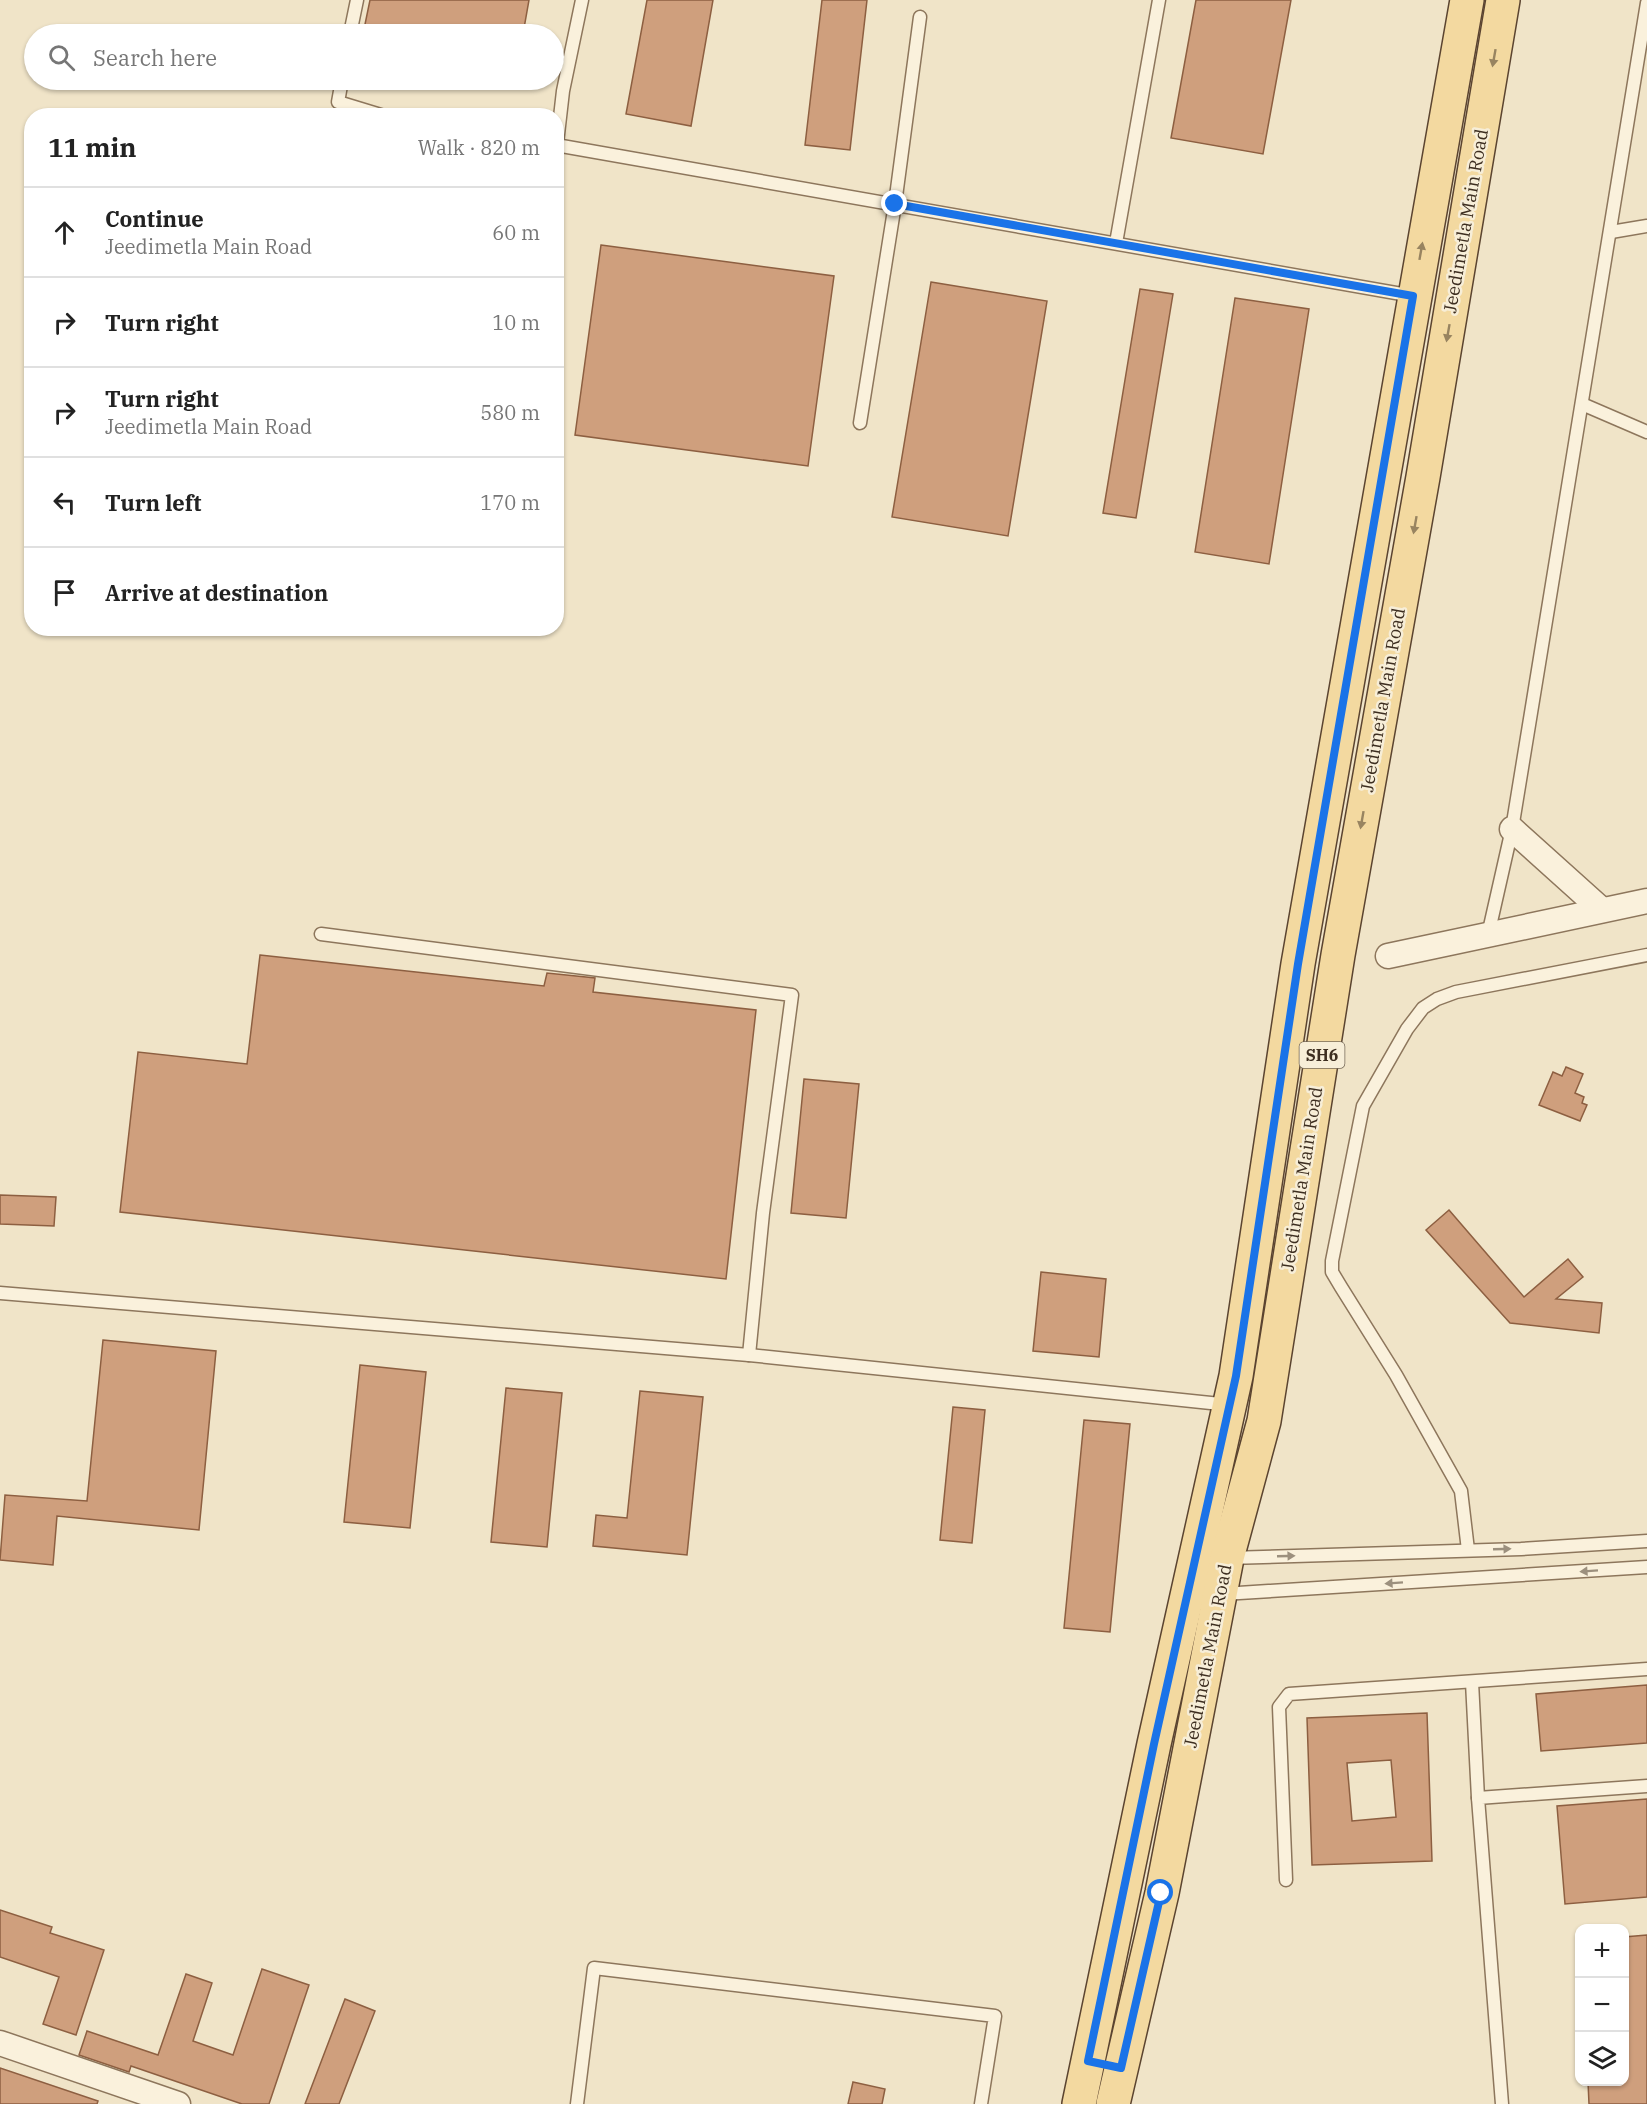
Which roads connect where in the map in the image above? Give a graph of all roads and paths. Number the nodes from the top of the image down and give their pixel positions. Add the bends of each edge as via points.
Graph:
1 (357, 0) edge
2 (582, 0) edge
3 (1159, 0) edge
4 (1467, 0) edge
5 (1503, 0) edge
6 (1647, 3) edge
7 (920, 17) dead end
8 (352, 24) edge
9 (564, 86) edge
10 (340, 90) edge
11 (563, 90) edge
12 (358, 108) edge
13 (561, 108) edge
14 (564, 148) edge
15 (895, 204) junction
16 (1647, 226) edge
17 (1611, 232) junction
18 (1116, 243) junction
19 (1413, 296) junction
20 (1582, 404) junction
21 (860, 423) dead end
22 (1647, 432) edge
23 (1512, 828) junction
24 (1647, 901) edge
25 (1602, 910) junction
26 (321, 934) dead end
27 (1488, 934) junction
28 (1647, 955) edge
29 (1388, 956) dead end
30 (0, 1293) edge
31 (749, 1355) junction
32 (1230, 1405) junction
33 (1647, 1541) edge
34 (1468, 1550) junction
35 (1227, 1558) junction
36 (1647, 1567) edge
37 (1219, 1594) junction
38 (1647, 1669) edge
39 (1472, 1682) junction
40 (1647, 1786) edge
41 (1478, 1798) junction
42 (1287, 1880) dead end
43 (0, 2043) edge
44 (1088, 2061) junction
45 (1121, 2068) junction
46 (178, 2104) edge
47 (577, 2104) edge
48 (981, 2104) edge
49 (1078, 2104) edge
50 (1113, 2104) edge
51 (1502, 2104) edge

1 - 8 lane
2 - 9 lane
3 - 18 lane
19 -> 4 main road, Jeedimetla Main Road / SH6
5 -> 35 main road, Jeedimetla Main Road / SH6 via 1338,955 1264,1421
6 - 17 lane
7 - 15 lane
10 - 12 lane via 338,102
11 - 13 lane
14 - 15 lane
15 - 18 lane
15 - 21 lane
16 - 17 lane
17 - 20 lane
18 - 19 lane
19 - 32 main road, Jeedimetla Main Road / SH6 via 1298,964
20 - 22 lane
20 - 23 lane
23 - 25 street
23 - 27 lane
24 - 25 street
25 - 27 street
26 - 31 lane via 792,995
27 - 29 street
28 - 34 lane via 1437,999 1423,1008 1407,1029 1363,1106 1342,1201 1332,1272 1461,1491
30 - 31 lane
31 - 32 lane
32 - 44 main road, Jeedimetla Main Road / SH6
34 -> 33 lane
35 -> 34 lane
35 - 37 main road, Jeedimetla Main Road / SH6
36 -> 37 lane
37 - 45 main road, Jeedimetla Main Road / SH6 via 1161,1893
38 - 39 lane
39 - 41 lane
39 - 42 lane via 1289,1694 1279,1707
40 - 41 lane
41 - 51 lane
43 - 46 street
44 - 45 main road
44 - 49 main road, Jeedimetla Main Road / SH6
45 - 50 main road, Jeedimetla Main Road / SH6
47 - 48 lane via 594,1968 995,2016

